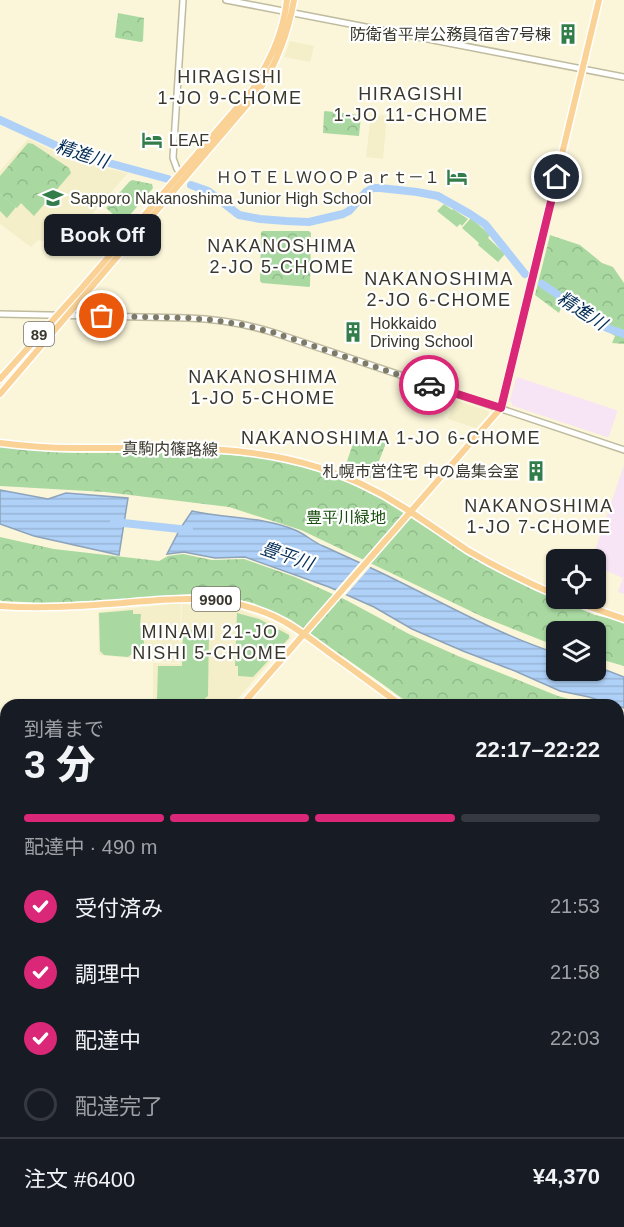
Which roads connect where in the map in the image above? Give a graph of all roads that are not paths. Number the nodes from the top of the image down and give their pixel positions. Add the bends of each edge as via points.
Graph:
1 (183, 0) edge
2 (225, 0) edge
3 (287, 0) edge
4 (294, 0) edge
5 (599, 0) edge
6 (289, 12) junction
7 (583, 69) junction
8 (624, 77) edge
9 (182, 172) junction
10 (0, 314) edge
11 (56, 315) junction
12 (68, 315) junction
13 (0, 379) edge
14 (0, 394) edge
15 (501, 408) junction
16 (0, 443) edge
17 (624, 450) edge
18 (409, 514) junction
19 (546, 590) edge
20 (0, 606) edge
21 (595, 609) edge
22 (624, 619) edge
23 (305, 632) junction
24 (247, 699) edge
25 (394, 699) edge

1 - 9 street via 173,158
2 - 6 street
3 - 6 main road, 89
4 - 6 main road, 89
5 - 7 main road
6 - 7 street
6 - 9 main road, 89 via 253,89
6 - 12 main road, 89 via 280,54 258,92
7 - 8 street
7 - 15 main road
9 - 11 main road, 89
10 - 11 street
11 - 12 street
11 - 13 main road, 89
12 - 14 main road, 89
12 - 15 street via 188,318 243,325
15 - 17 street
15 - 18 main road
16 - 18 main road, 真駒内篠路線 via 232,450 272,456 340,475 375,490
18 - 19 main road, 真駒内篠路線 via 478,556
18 - 23 main road
20 - 23 main road, 9900 via 54,608 209,599 258,610
21 - 22 main road
23 - 24 main road
23 - 25 main road, 9900

